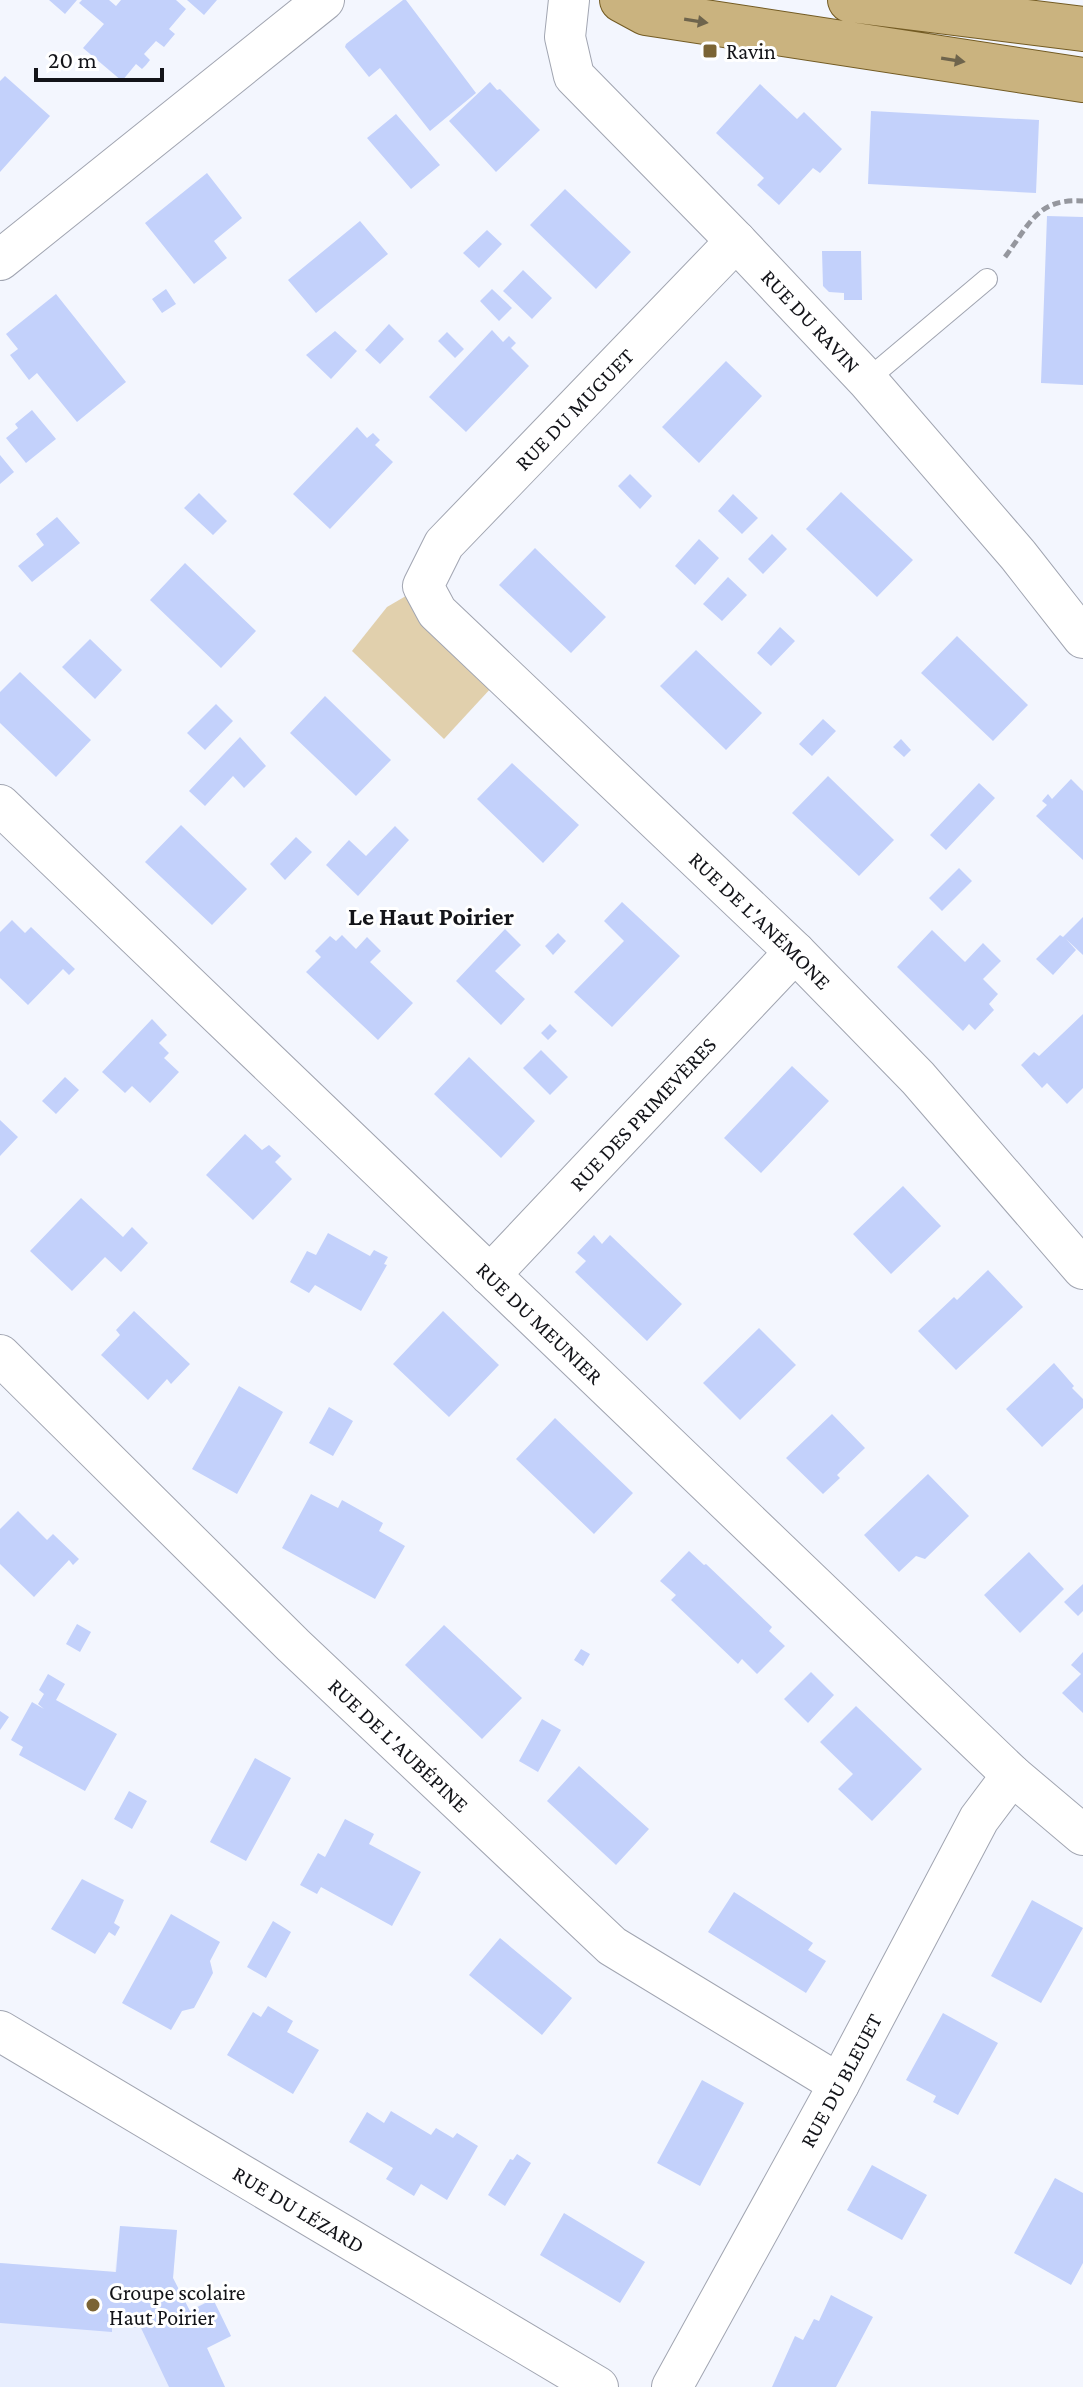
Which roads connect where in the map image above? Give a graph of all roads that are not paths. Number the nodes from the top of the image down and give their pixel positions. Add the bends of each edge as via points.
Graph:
1 (324, 0) edge
2 (569, 0) edge
3 (622, 0) edge
4 (850, 0) edge
5 (1083, 29) edge
6 (1083, 80) edge
7 (736, 241) junction
8 (0, 260) edge
9 (987, 279) road end
10 (867, 380) junction
11 (423, 586) joint
12 (1083, 638) edge
13 (0, 805) edge
14 (795, 952) junction
15 (1083, 1269) edge
16 (490, 1275) junction
17 (0, 1355) edge
18 (1012, 1775) junction
19 (1083, 1835) edge
20 (0, 2031) edge
21 (839, 2084) junction
22 (598, 2387) edge
23 (672, 2387) edge

1 - 8 street
2 - 7 street, RUE DU RAVIN via 565,37 574,76
3 -> 6 main road via 646,13
4 - 5 main road
7 - 10 street, RUE DU RAVIN
7 - 11 street, RUE DU MUGUET via 444,544
9 - 10 lane
10 - 12 street, RUE DU RAVIN
11 - 14 street, RUE DE L'ANÉMONE via 437,612
13 - 16 street, RUE DU MEUNIER
14 - 15 street, RUE DE L'ANÉMONE via 918,1078
14 - 16 street, RUE DES PRIMEVÈRES
16 - 18 street, RUE DU MEUNIER
17 - 21 street, RUE DE L'AUBÉPINE via 293,1645 612,1946
18 - 19 street, RUE DU MEUNIER
18 - 21 street, RUE DU BLEUET via 979,1819
20 - 22 street, RUE DU LÉZARD
21 - 23 street, RUE DU BLEUET

